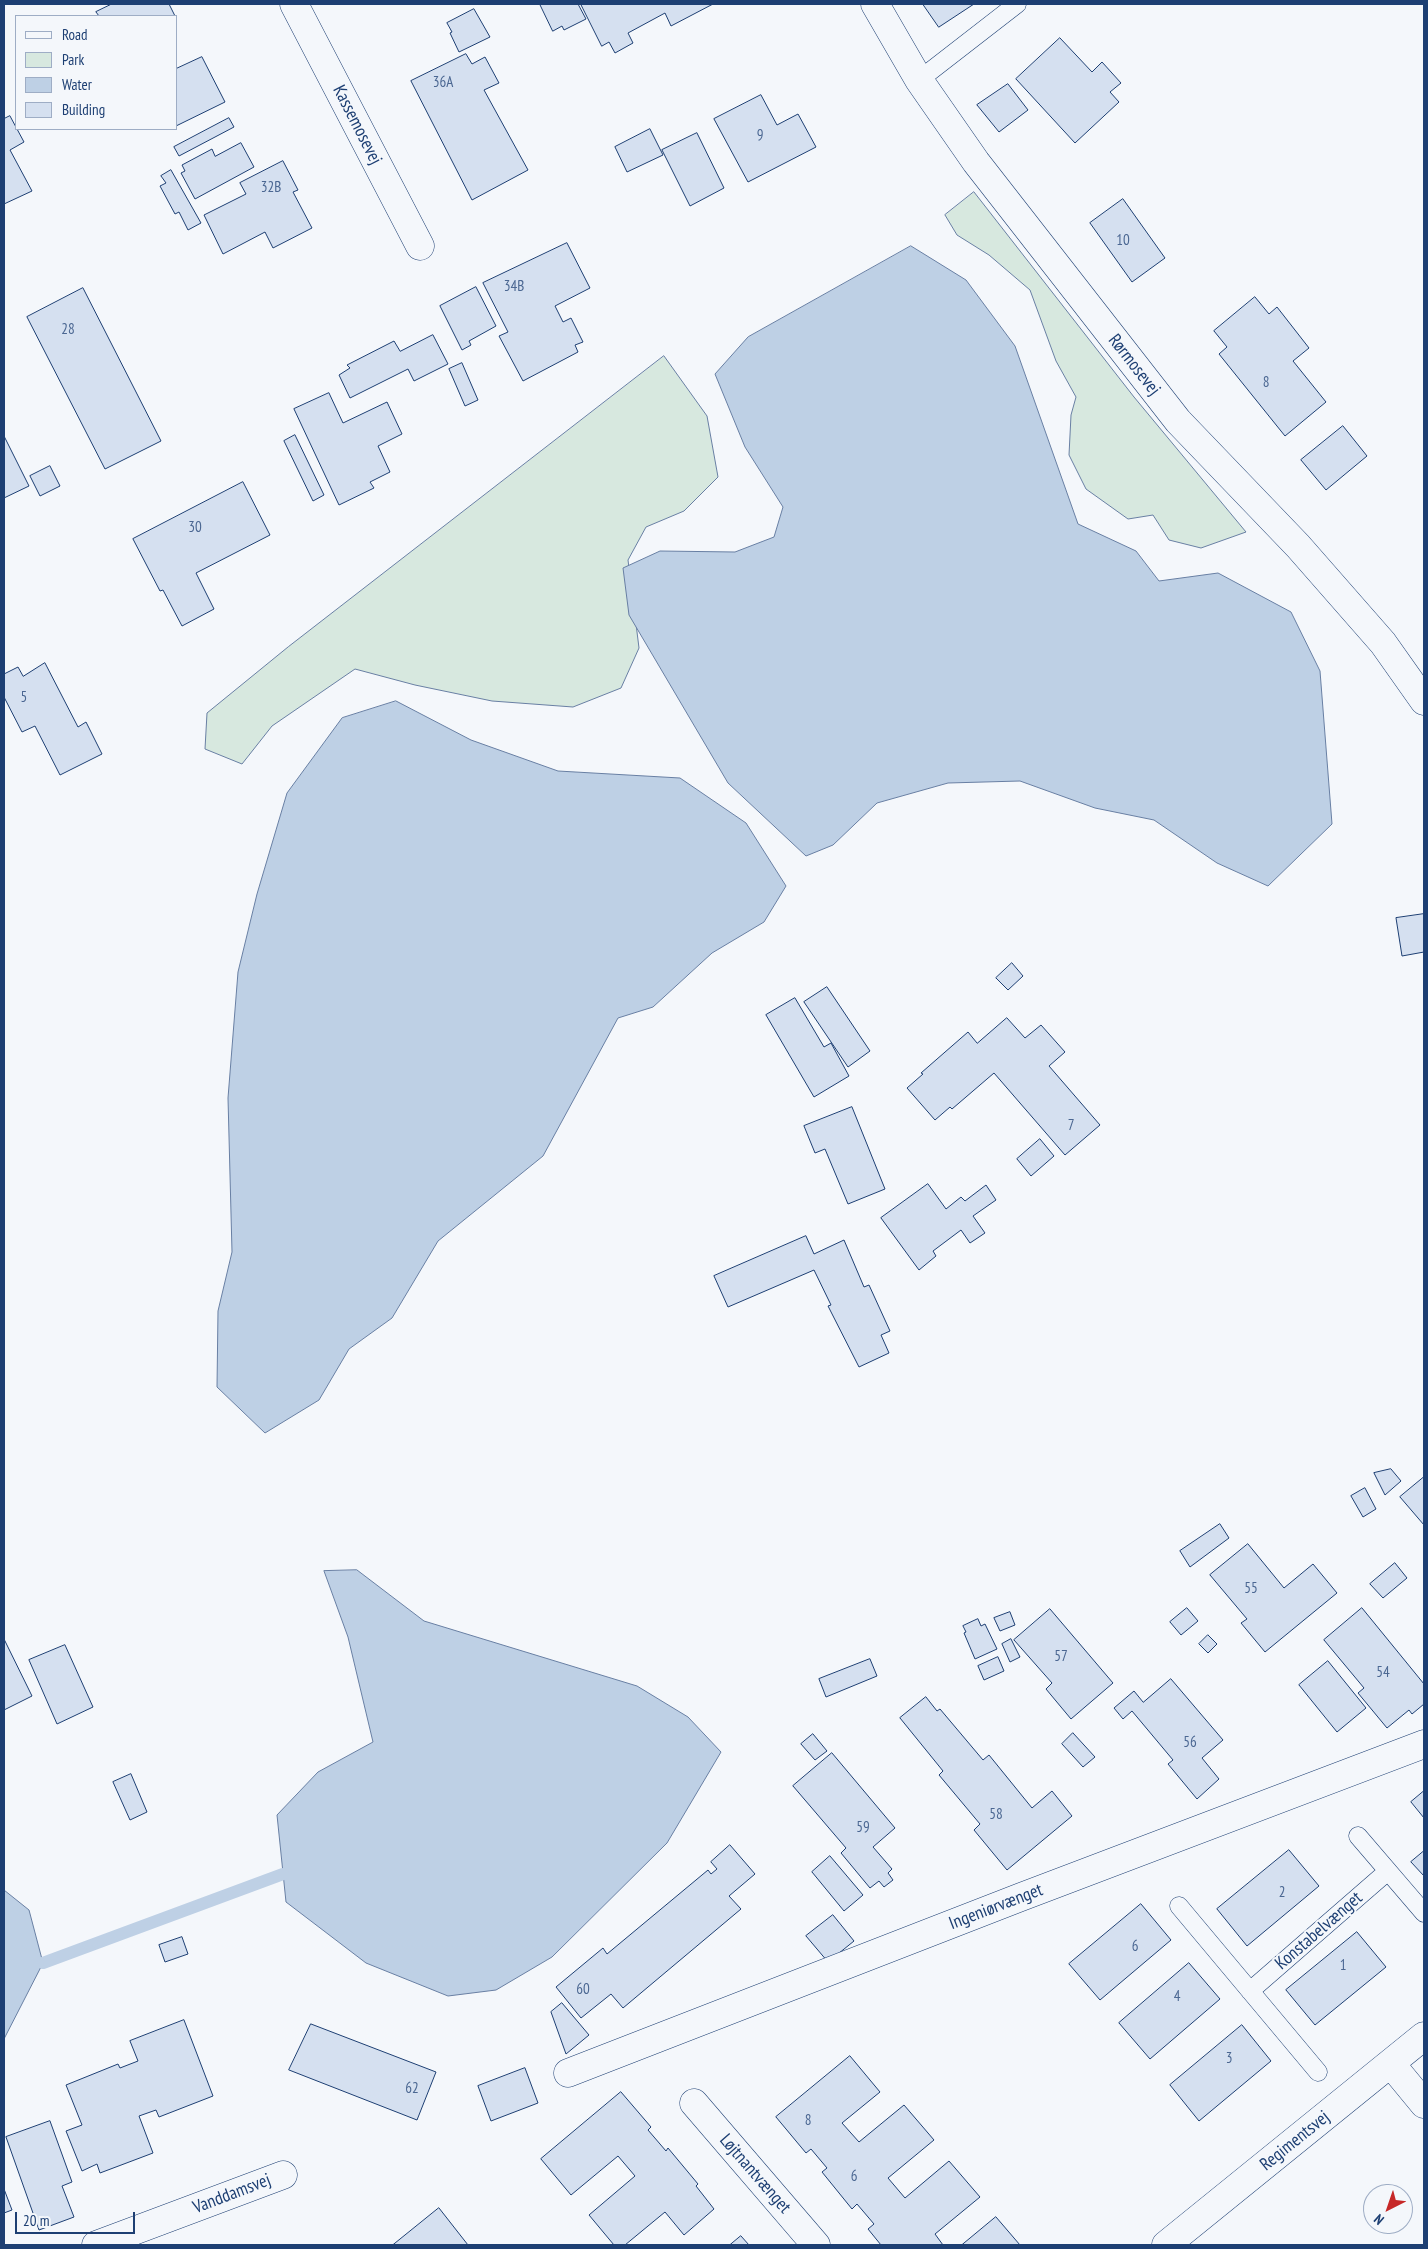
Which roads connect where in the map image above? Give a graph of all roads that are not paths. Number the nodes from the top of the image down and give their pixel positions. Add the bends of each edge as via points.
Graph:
1 (294, 4) edge
2 (875, 4) edge
3 (1017, 4) edge
4 (919, 80) junction
5 (420, 246) dead end
6 (1424, 701) edge
7 (1424, 1744) edge
8 (1358, 1836) dead end
9 (1388, 1871) junction
10 (1179, 1906) dead end
11 (1424, 1913) edge
12 (1250, 1992) junction
13 (1424, 2036) edge
14 (1391, 2064) junction
15 (1318, 2072) dead end
16 (568, 2073) dead end
17 (694, 2103) dead end
18 (1424, 2104) edge
19 (283, 2175) dead end
20 (96, 2245) edge
21 (816, 2245) edge
22 (1166, 2245) edge

1 - 5 street, Kassemosevej
2 - 4 street, Rørmosevej
3 - 4 lane
4 - 6 street, Rørmosevej via 976,162 1178,421 1318,568 1383,643
7 - 16 street, Ingeniørvænget
8 - 9 lane
9 - 11 lane
9 - 12 lane, Konstabelvænget
10 - 12 lane
12 - 15 lane
13 - 14 street, Regimentsvej
14 - 18 street
14 - 22 street, Regimentsvej
17 - 21 street, Løjtnantvænget
19 - 20 street, Vanddamsvej

